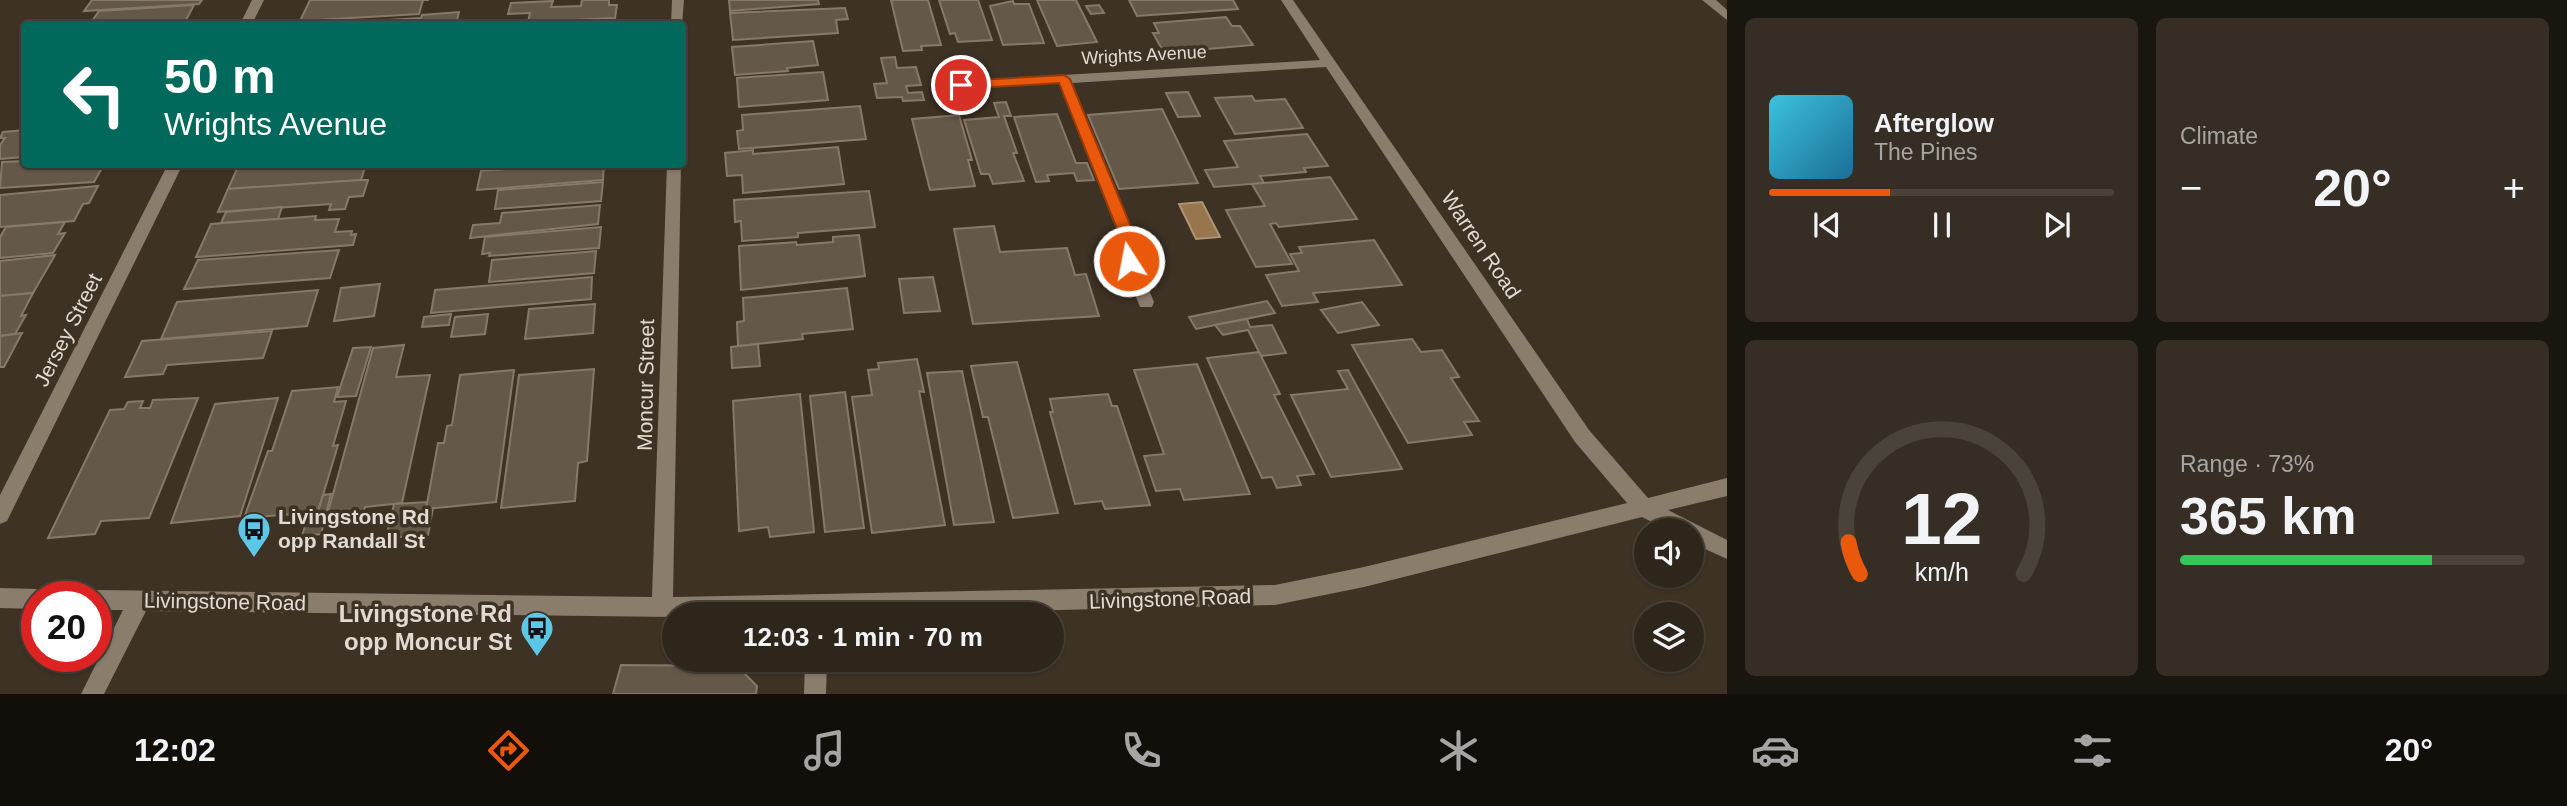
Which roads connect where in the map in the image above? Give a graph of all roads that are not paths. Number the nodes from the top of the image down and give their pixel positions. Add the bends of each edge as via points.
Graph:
1 (257, 0) edge
2 (678, 0) edge
3 (1287, 0) edge
4 (1708, 0) edge
5 (1727, 16) edge
6 (247, 21) edge
7 (677, 21) edge
8 (1330, 63) junction
9 (1064, 79) junction
10 (961, 85) dead end
11 (174, 168) edge
12 (674, 168) edge
13 (1146, 302) dead end
14 (1727, 487) edge
15 (1646, 509) junction
16 (0, 515) edge
17 (1664, 518) edge
18 (1704, 539) edge
19 (1727, 550) edge
20 (0, 598) edge
21 (21, 599) edge
22 (112, 601) edge
23 (139, 602) junction
24 (662, 602) edge
25 (1064, 602) edge
26 (662, 607) edge
27 (816, 672) edge
28 (92, 694) edge
29 (815, 694) edge

1 - 6 street
2 - 7 street
3 - 8 street, Warren Road
4 - 5 street
8 - 9 street, Wrights Avenue
8 - 15 street, Warren Road via 1582,436
9 - 10 street, Wrights Avenue
9 - 13 street via 1126,234 1129,261
11 - 16 street, Jersey Street
12 - 24 street, Moncur Street
14 - 15 street, Livingstone Road
15 - 17 street
15 - 25 street, Livingstone Road via 1275,595
18 - 19 street
20 - 21 street
22 - 23 street, Livingstone Road
23 - 26 street, Livingstone Road
23 - 28 street
27 - 29 street

